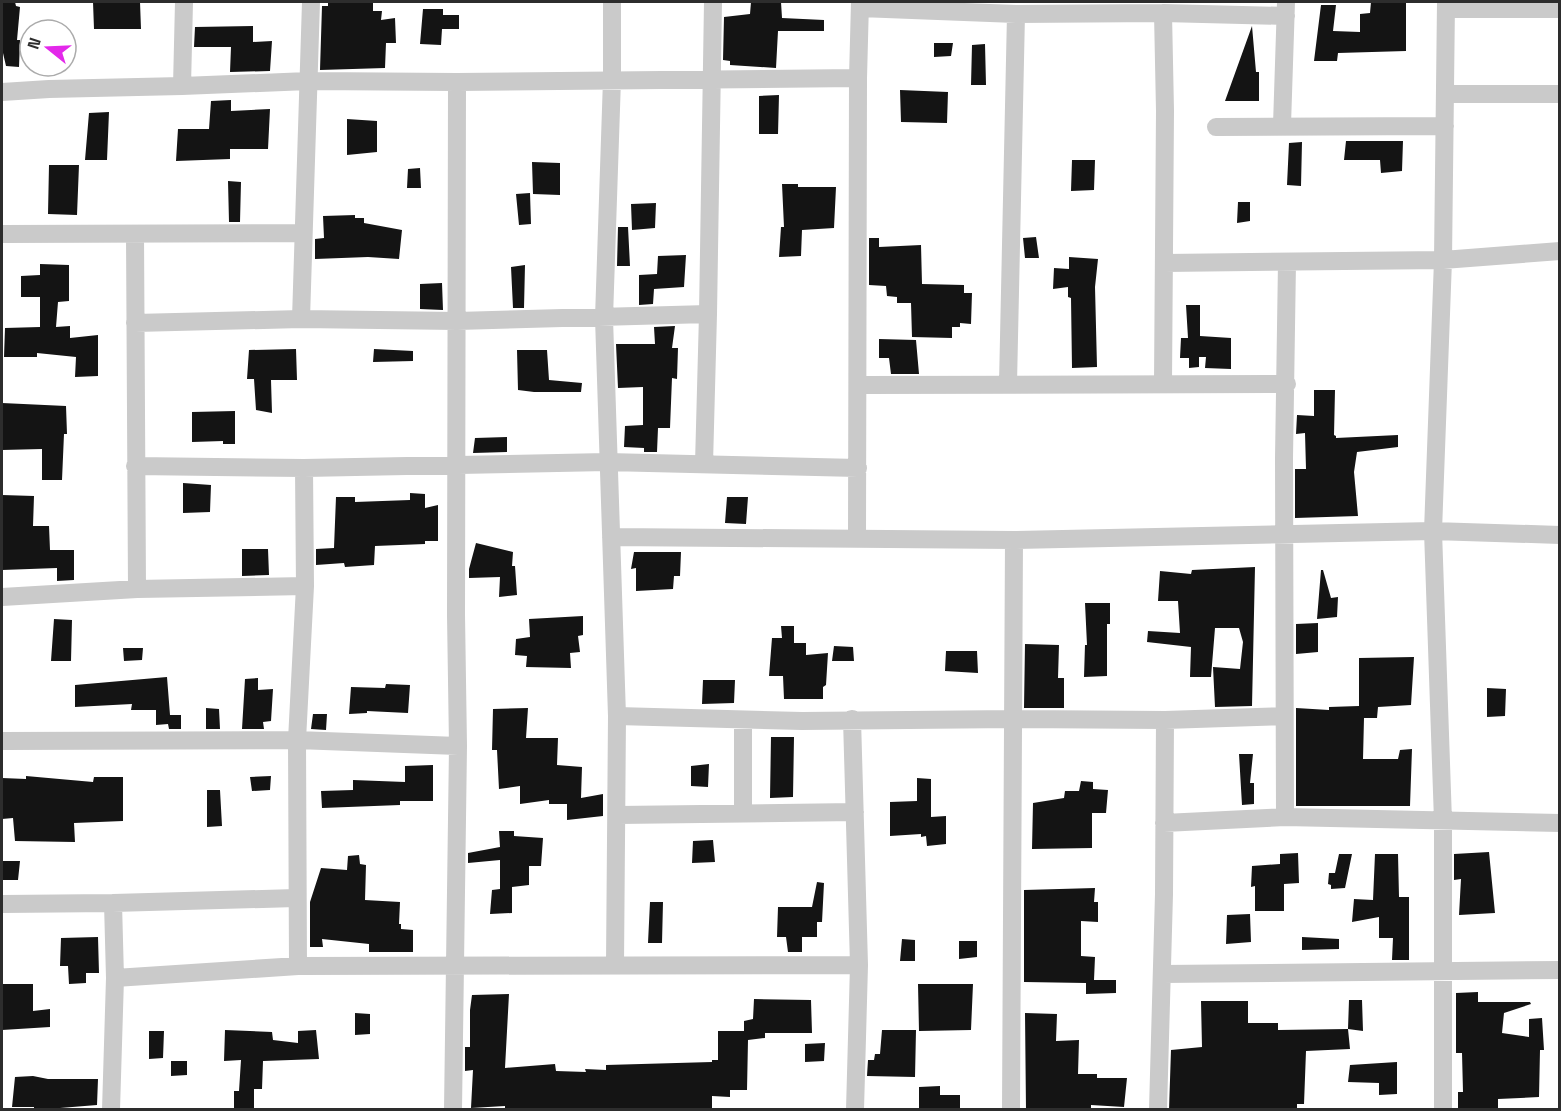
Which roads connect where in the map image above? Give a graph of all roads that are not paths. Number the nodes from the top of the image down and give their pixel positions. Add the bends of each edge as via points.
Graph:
1 (184, 2) edge
2 (311, 2) edge
3 (612, 2) edge
4 (712, 2) edge
5 (860, 5) edge
6 (1446, 5) edge
7 (1286, 9) edge
8 (1560, 9) edge
9 (1163, 13) junction
10 (1016, 14) junction
11 (858, 78) junction
12 (612, 79) junction
13 (712, 80) junction
14 (308, 81) junction
15 (457, 82) junction
16 (182, 86) junction
17 (2, 92) edge
18 (1445, 94) junction
19 (1560, 94) edge
20 (1282, 125) junction
21 (1445, 126) junction
22 (1216, 127) dead end
23 (303, 233) junction
24 (2, 234) edge
25 (135, 234) junction
26 (1560, 251) edge
27 (1443, 260) junction
28 (1287, 262) junction
29 (1164, 263) junction
30 (708, 314) junction
31 (604, 318) junction
32 (301, 319) junction
33 (457, 321) junction
34 (135, 323) junction
35 (1163, 383) junction
36 (1008, 384) junction
37 (1287, 384) junction
38 (859, 385) junction
39 (607, 462) junction
40 (457, 464) junction
41 (704, 464) junction
42 (135, 466) junction
43 (304, 468) junction
44 (858, 468) junction
45 (1433, 531) junction
46 (1285, 534) junction
47 (1560, 535) edge
48 (611, 537) junction
49 (857, 538) junction
50 (1014, 540) junction
51 (305, 586) junction
52 (137, 589) junction
53 (2, 597) edge
54 (617, 716) junction
55 (1284, 716) junction
56 (1014, 718) junction
57 (852, 719) junction
58 (743, 720) junction
59 (1165, 720) junction
60 (297, 740) junction
61 (2, 741) edge
62 (458, 746) junction
63 (743, 812) junction
64 (855, 812) junction
65 (618, 815) junction
66 (1285, 817) junction
67 (1443, 821) junction
68 (1560, 822) edge
69 (1164, 823) junction
70 (296, 898) junction
71 (113, 903) junction
72 (2, 904) edge
73 (615, 965) junction
74 (859, 965) junction
75 (298, 966) junction
76 (454, 966) junction
77 (1444, 970) junction
78 (1560, 970) edge
79 (1162, 974) junction
80 (115, 978) junction
81 (111, 1110) edge
82 (453, 1110) edge
83 (855, 1110) edge
84 (1011, 1110) edge
85 (1158, 1110) edge
86 (1443, 1110) edge

1 - 16 street
2 - 14 street
3 - 12 street
4 - 13 street
5 - 10 street
5 - 11 street
6 - 8 street
6 - 18 street
7 - 9 street
7 - 20 street
9 - 10 street
9 - 29 street
10 - 36 street
11 - 13 street
11 - 38 street
12 - 13 street
12 - 15 street
12 - 31 street
13 - 30 street
14 - 15 street
14 - 16 street
14 - 23 street
15 - 33 street
16 - 17 street
18 - 19 street
18 - 21 street
20 - 21 street
20 - 22 street
21 - 27 street
23 - 25 street
23 - 32 street
24 - 25 street
25 - 34 street
26 - 27 street
27 - 28 street
27 - 45 street
28 - 29 street
28 - 37 street
29 - 35 street
30 - 31 street
30 - 41 street
31 - 33 street
31 - 39 street
32 - 33 street
32 - 34 street
33 - 40 street
34 - 42 street
35 - 36 street
35 - 37 street
36 - 38 street
37 - 46 street
38 - 44 street
39 - 40 street
39 - 41 street
39 - 48 street
40 - 43 street
40 - 62 street
41 - 44 street
42 - 43 street
42 - 52 street
43 - 51 street
44 - 49 street
45 - 46 street
45 - 47 street
45 - 67 street
46 - 50 street
46 - 55 street
48 - 49 street
48 - 54 street
49 - 50 street
50 - 56 street
51 - 52 street
51 - 60 street
52 - 53 street
54 - 58 street
54 - 65 street
55 - 59 street
55 - 66 street
56 - 57 street
56 - 59 street
56 - 84 street
57 - 58 street
57 - 64 street
58 - 63 street
59 - 69 street
60 - 61 street
60 - 62 street
60 - 70 street
62 - 76 street
63 - 64 street
63 - 65 street
64 - 74 street
65 - 73 street
66 - 67 street
66 - 69 street
67 - 68 street
67 - 77 street
69 - 79 street
70 - 71 street
70 - 75 street
71 - 72 street
71 - 80 street
73 - 74 street
73 - 76 street
74 - 83 street
75 - 76 street
75 - 80 street
76 - 82 street
77 - 78 street
77 - 79 street
77 - 86 street
79 - 85 street
80 - 81 street

